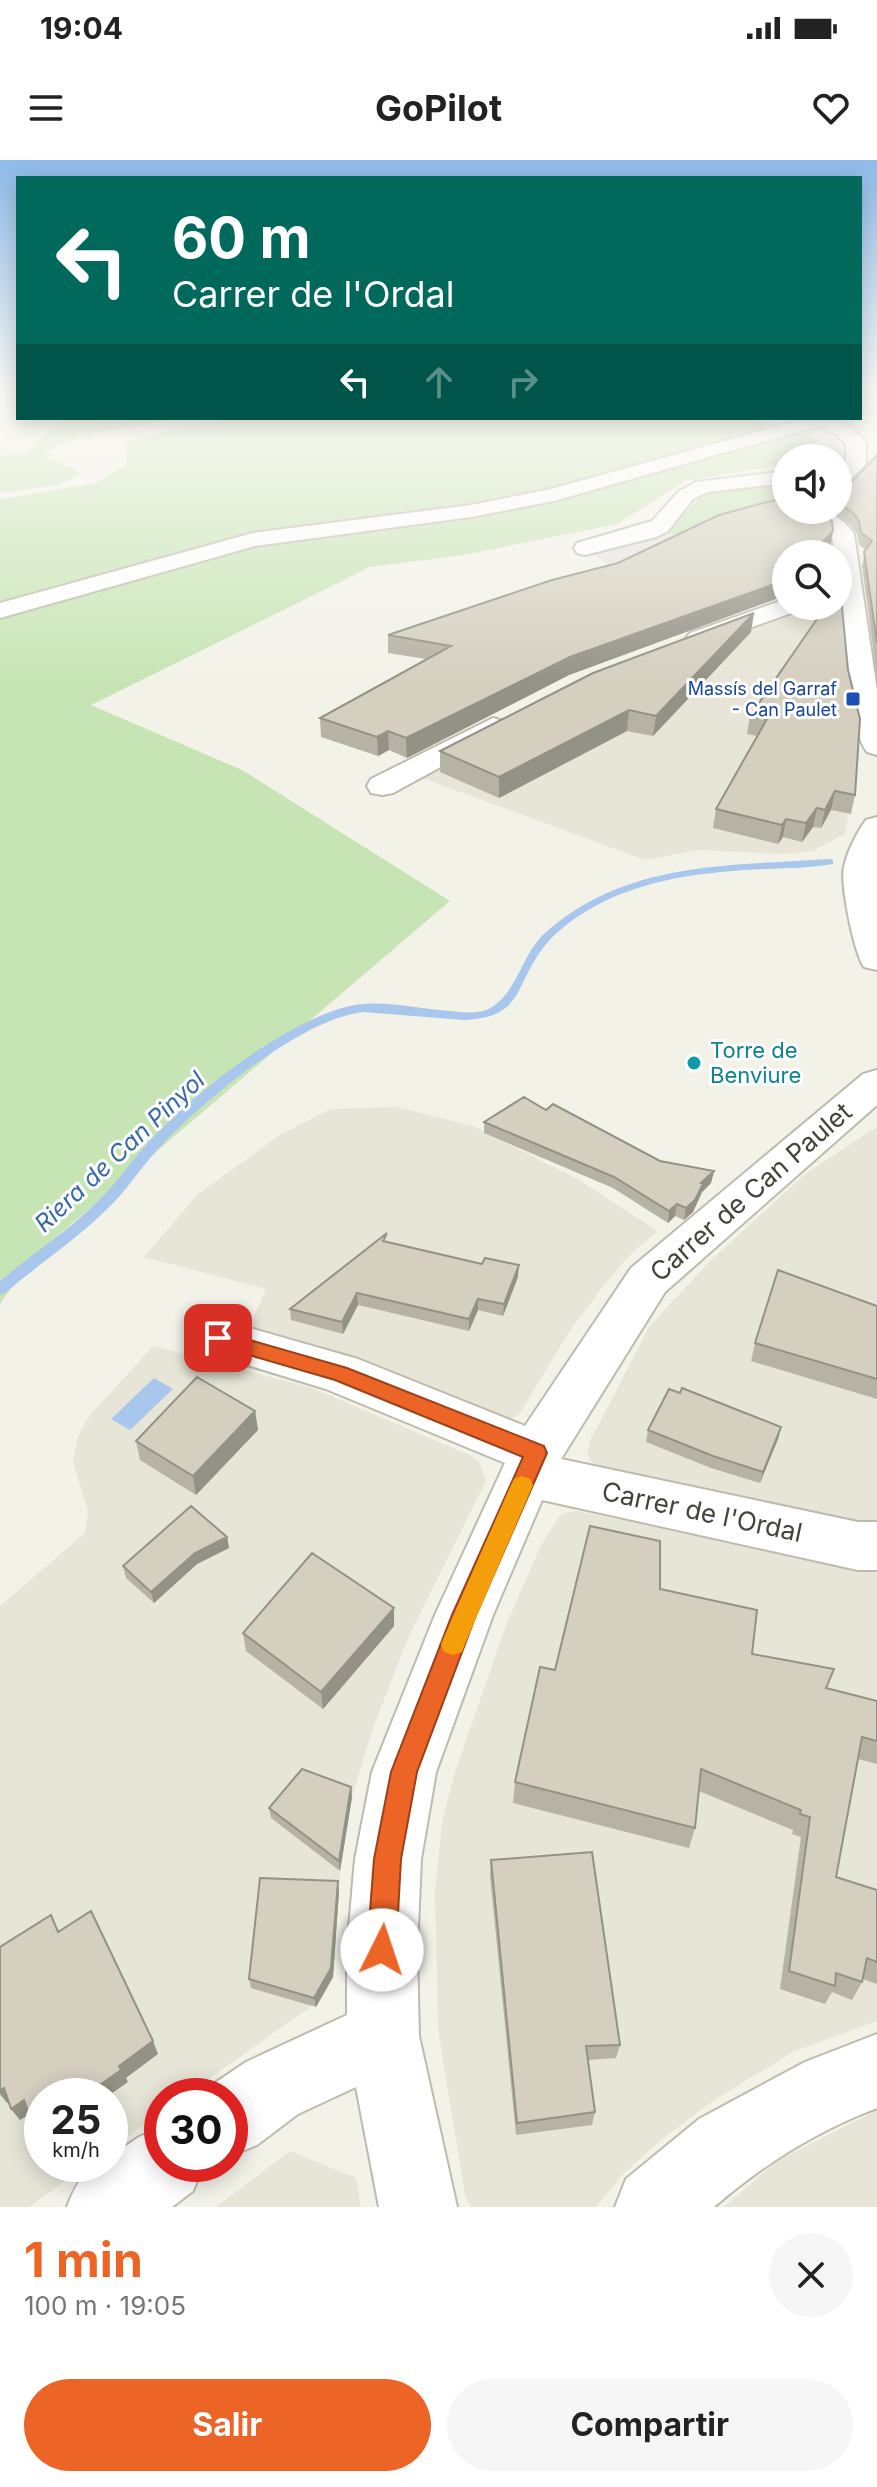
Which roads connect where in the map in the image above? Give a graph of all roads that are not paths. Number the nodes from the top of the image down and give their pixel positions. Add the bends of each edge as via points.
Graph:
1 (568, 491) edge
2 (694, 491) edge
3 (831, 524) edge
4 (841, 540) edge
5 (585, 548) dead end
6 (0, 611) edge
7 (772, 612) edge
8 (850, 620) edge
9 (673, 647) edge
10 (522, 712) edge
11 (874, 732) edge
12 (382, 786) dead end
13 (877, 827) edge
14 (877, 959) edge
15 (877, 1083) edge
16 (218, 1338) dead end
17 (531, 1463) junction
18 (877, 1546) edge
19 (383, 2036) junction
20 (877, 2071) edge
21 (248, 2105) edge
22 (144, 2180) edge
23 (106, 2207) edge
24 (418, 2207) edge
25 (654, 2207) edge

1 - 6 street via 527,502 253,540
2 - 5 street via 660,526 630,540
3 - 4 street via 841,530
7 - 9 street
8 - 11 street
10 - 12 street
13 - 14 street via 860,868
15 - 17 street, Carrer de Can Paulet via 648,1280
16 - 17 street, Carrer de l'Ordal via 340,1373
17 - 18 street, Carrer de l'Ordal via 858,1546
17 - 19 street, Carrer de Can Paulet via 464,1615 404,1772 388,1859
19 - 21 street via 272,2088
19 - 24 street, Carrer de Can Paulet
20 - 25 street via 831,2088 726,2146
22 - 23 street

